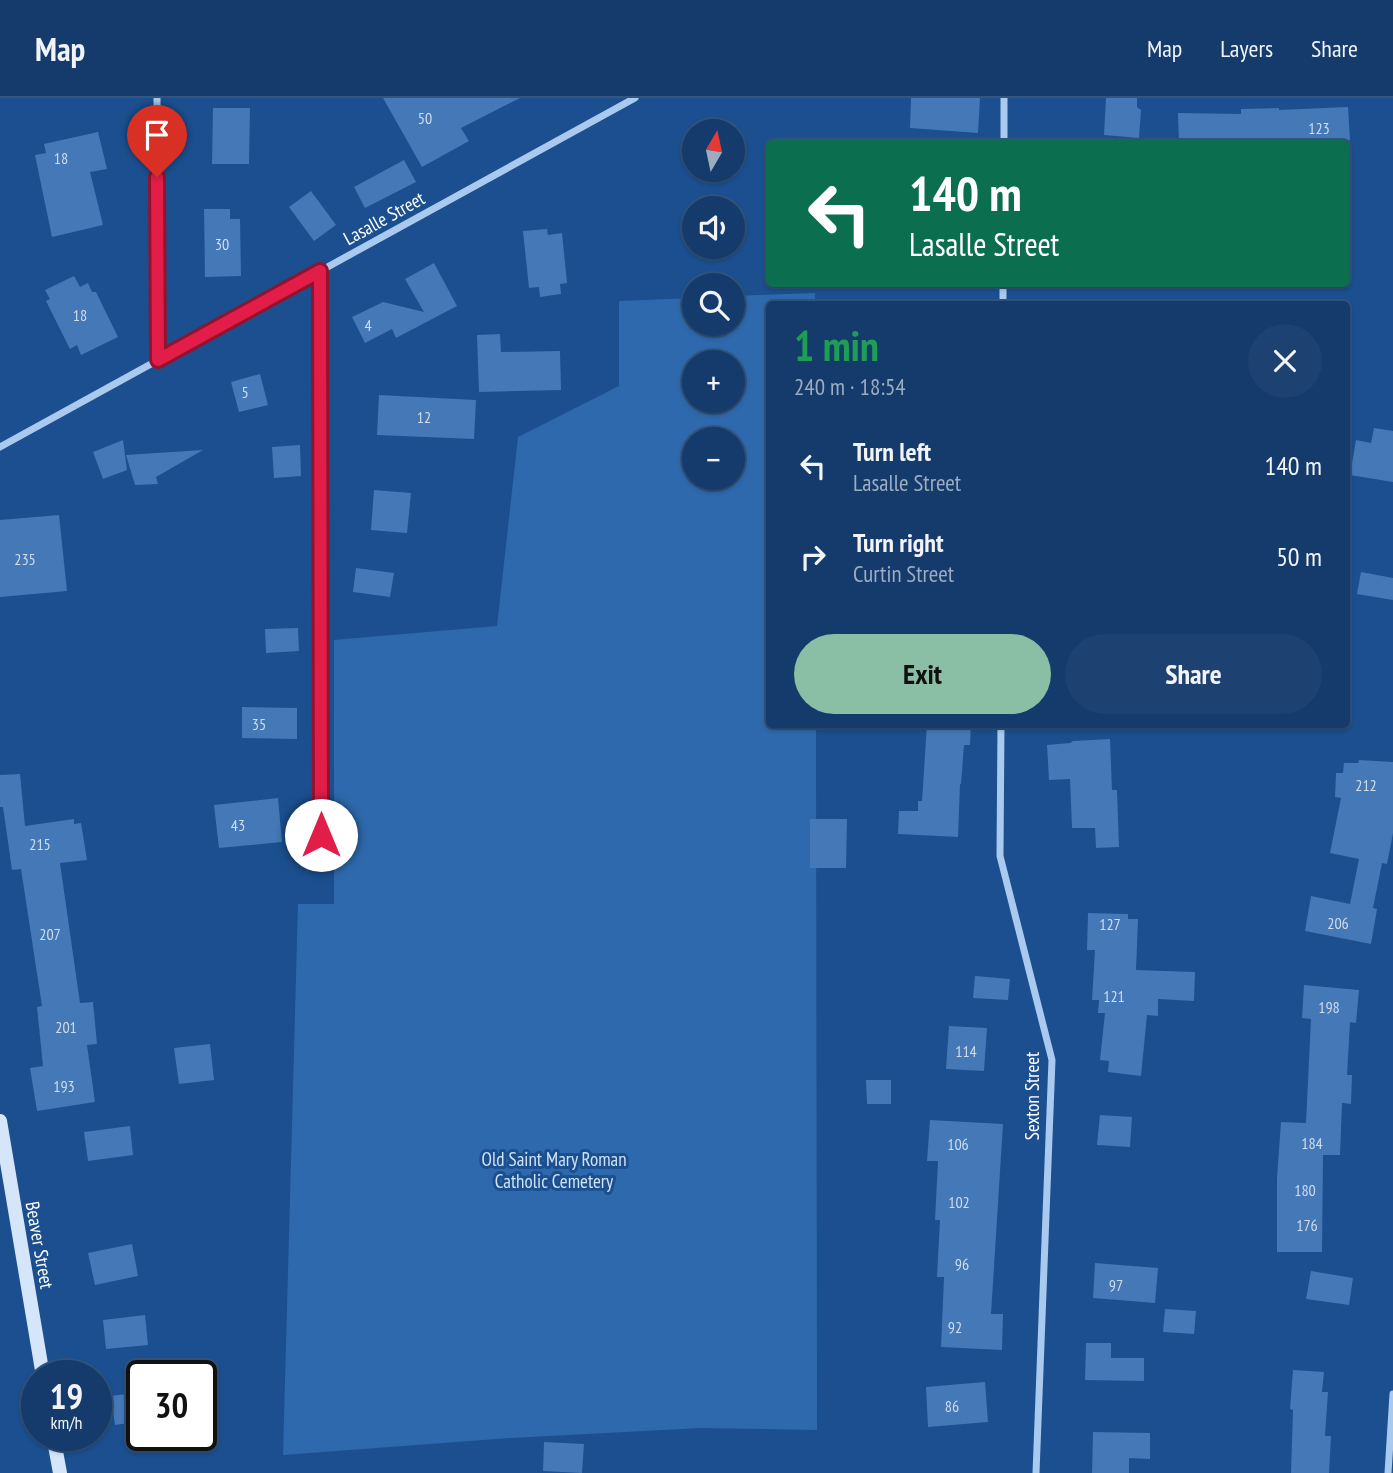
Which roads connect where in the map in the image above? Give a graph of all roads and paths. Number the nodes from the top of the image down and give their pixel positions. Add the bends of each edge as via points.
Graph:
1 (157, 98) edge
2 (635, 98) edge
3 (1004, 98) edge
4 (1004, 140) edge
5 (320, 271) junction
6 (158, 360) junction
7 (0, 447) edge
8 (1001, 728) edge
9 (321, 835) dead end
10 (0, 1121) edge
11 (40, 1360) edge
12 (1393, 1394) edge
13 (56, 1451) edge
14 (60, 1473) edge
15 (1036, 1473) edge
16 (1388, 1473) edge

1 - 6 street
2 - 5 street, Lasalle Street
3 - 4 street
5 - 6 street, Lasalle Street
5 - 9 street
6 - 7 street, Lasalle Street
8 - 15 street, Sexton Street via 1000,856 1052,1060
10 - 11 main road, Beaver Street
12 - 16 street
13 - 14 main road

